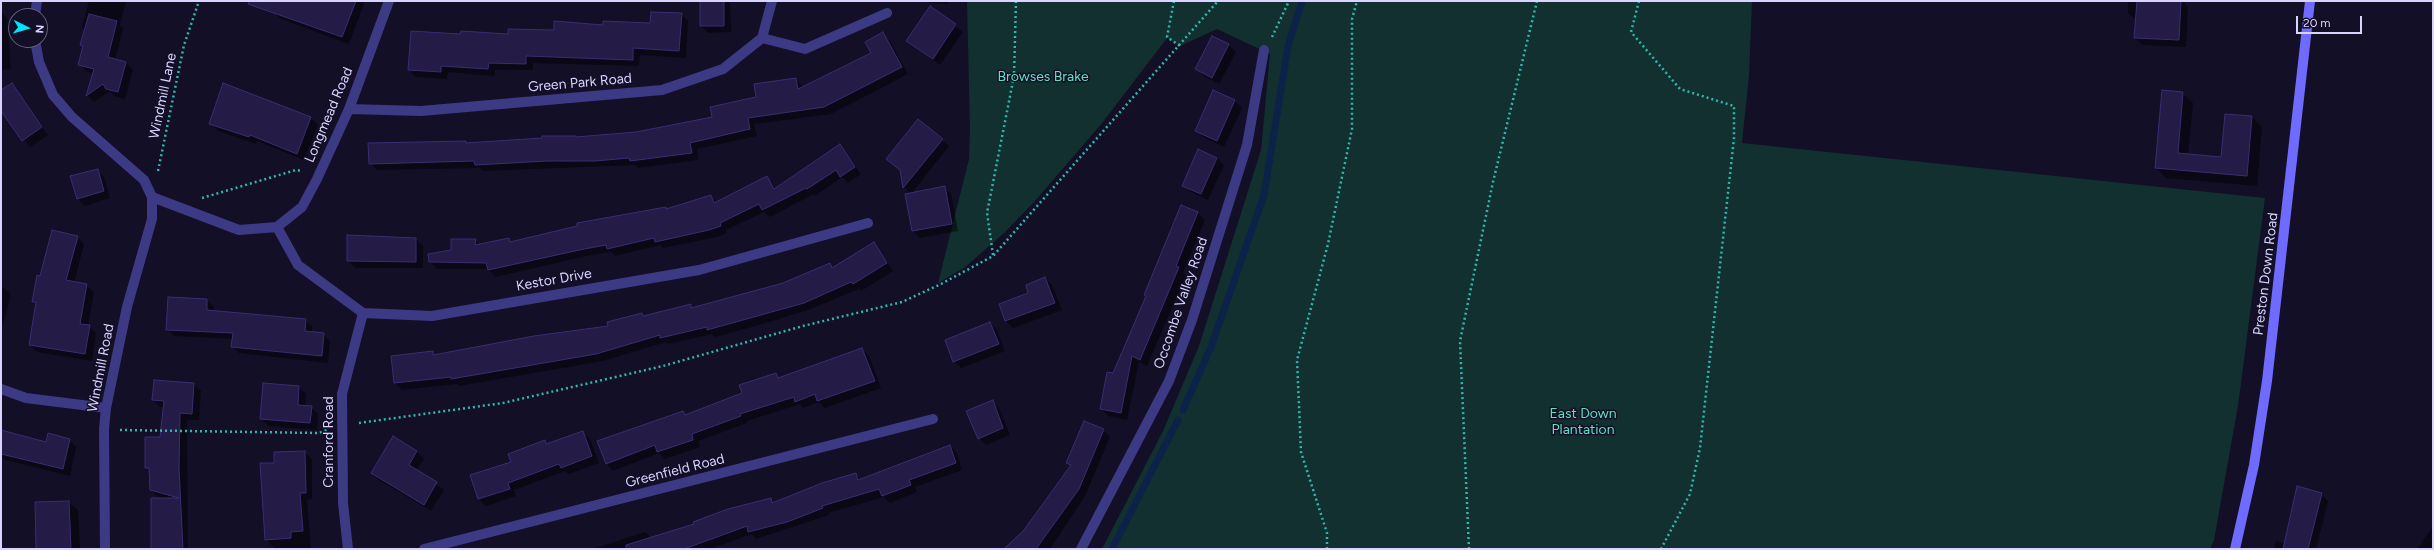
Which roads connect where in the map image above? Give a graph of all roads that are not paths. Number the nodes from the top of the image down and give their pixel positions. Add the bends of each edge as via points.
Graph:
1 (389, 1) edge
2 (772, 1) edge
3 (2310, 1) edge
4 (887, 13) dead end
5 (762, 38) junction
6 (36, 48) edge
7 (1264, 50) road end
8 (349, 109) junction
9 (152, 197) junction
10 (868, 223) dead end
11 (277, 227) junction
12 (363, 313) junction
13 (1, 389) edge
14 (106, 408) junction
15 (933, 419) dead end
16 (106, 549) edge
17 (348, 549) edge
18 (424, 549) edge
19 (1081, 549) edge
20 (2235, 549) edge

1 - 8 street, Longmead Road
2 - 5 street
3 - 20 street, Preston Down Road via 2267,381 2254,465
4 - 5 street via 805,49
5 - 8 street, Green Park Road via 723,69 662,90 421,111
6 - 9 street via 39,62 53,95 72,117 144,180
7 - 19 street, Occombe Valley Road via 1247,145 1192,320 1169,381
8 - 11 street, Longmead Road via 302,207
9 - 11 street via 239,230
9 - 14 street, Windmill Road via 152,219 126,314
10 - 12 street, Kestor Drive via 699,270 432,316
11 - 12 street via 298,265
12 - 17 street, Cranford Road via 342,394 343,503
13 - 14 street via 26,398
14 - 16 street, Windmill Road
15 - 18 street, Greenfield Road

